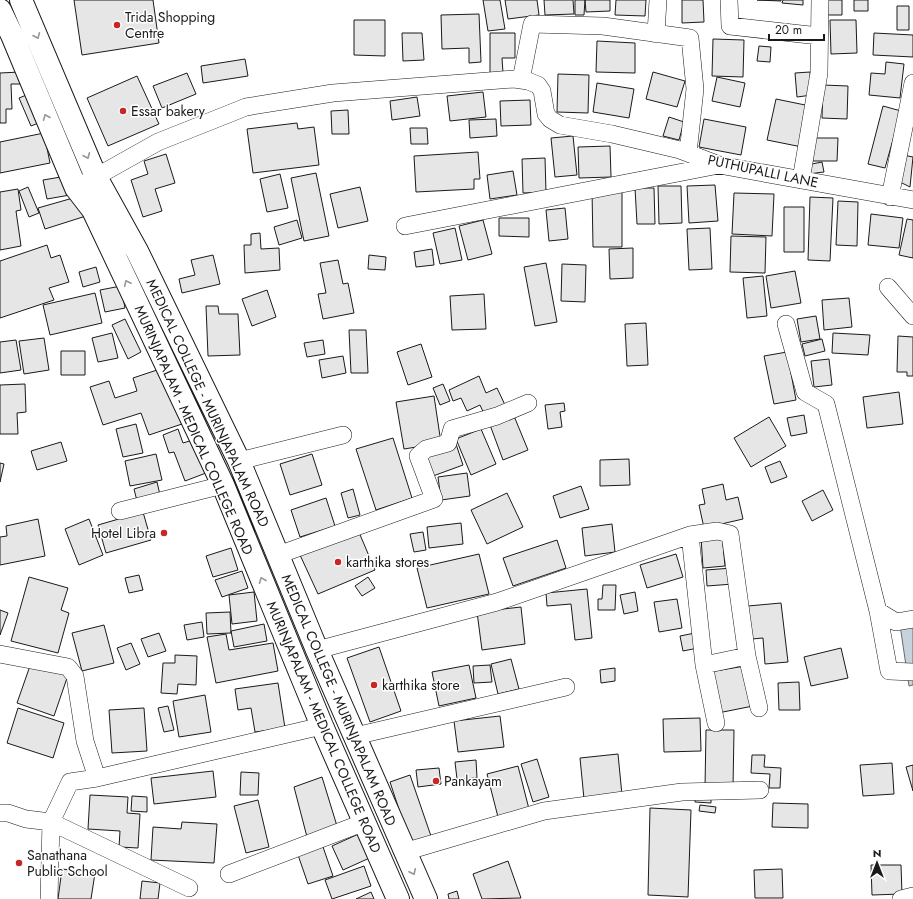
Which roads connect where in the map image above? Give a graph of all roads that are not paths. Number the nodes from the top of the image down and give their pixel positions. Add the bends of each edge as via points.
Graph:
1 (21, 0) edge
2 (658, 0) edge
3 (729, 0) edge
4 (820, 0) edge
5 (0, 10) edge
6 (656, 34) junction
7 (819, 36) junction
8 (521, 80) junction
9 (913, 83) edge
10 (688, 153) junction
11 (718, 164) junction
12 (96, 177) junction
13 (801, 180) junction
14 (76, 188) junction
15 (890, 197) junction
16 (913, 200) edge
17 (405, 226) dead end
18 (888, 287) dead end
19 (913, 316) edge
20 (786, 324) dead end
21 (528, 403) dead end
22 (343, 435) dead end
23 (239, 461) junction
24 (223, 485) junction
25 (120, 511) dead end
26 (690, 535) junction
27 (278, 555) junction
28 (878, 611) junction
29 (913, 619) edge
30 (318, 650) junction
31 (0, 654) edge
32 (747, 656) junction
33 (704, 665) junction
34 (913, 672) edge
35 (566, 687) dead end
36 (759, 708) dead end
37 (716, 723) dead end
38 (322, 726) junction
39 (356, 736) junction
40 (97, 778) junction
41 (760, 790) dead end
42 (0, 813) edge
43 (51, 822) junction
44 (365, 822) junction
45 (404, 852) junction
46 (229, 874) dead end
47 (188, 888) dead end
48 (913, 896) edge
49 (49, 899) edge
50 (398, 899) edge
51 (426, 899) edge
52 (901, 899) edge

1 -> 12 main road, MEDICAL COLLEGE - MURINJAPALAM ROAD
2 - 6 street
3 - 7 street via 730,26
4 - 7 street
14 -> 5 main road, MURINJAPALAM - MEDICAL COLLEGE ROAD
6 - 8 street via 603,26 532,24
6 - 10 street via 690,38 695,89
7 - 13 street via 819,73
8 - 10 street, PUTHUPALLI LANE via 538,85 542,91 546,114 555,122
8 - 12 street via 333,93 246,107 158,142
9 - 15 street
10 - 11 street, PUTHUPALLI LANE
11 - 13 street, PUTHUPALLI LANE
11 - 17 street
12 - 14 street
12 - 23 main road, MEDICAL COLLEGE - MURINJAPALAM ROAD via 137,251
13 - 15 street, PUTHUPALLI LANE
24 -> 14 main road, MURINJAPALAM - MEDICAL COLLEGE ROAD via 93,210
15 - 16 street, PUTHUPALLI LANE
18 - 19 street
20 - 28 street via 805,392 826,404
21 - 27 street via 452,429 448,443 426,449 418,456 434,499
22 - 23 street
23 - 27 main road, MEDICAL COLLEGE - MURINJAPALAM ROAD
24 - 25 street
38 -> 24 main road, MURINJAPALAM - MEDICAL COLLEGE ROAD
26 - 30 street via 496,602
26 - 32 street via 717,531 730,534
26 - 33 street
27 - 30 main road, MEDICAL COLLEGE - MURINJAPALAM ROAD
28 - 29 street via 896,622
28 - 34 street via 889,671
30 - 39 main road, MEDICAL COLLEGE - MURINJAPALAM ROAD
31 - 40 street via 68,667 75,676 85,741
32 - 33 street
32 - 36 street
33 - 37 street
35 - 39 street
38 - 40 street
38 - 44 main road, MURINJAPALAM - MEDICAL COLLEGE ROAD
39 - 45 main road, MEDICAL COLLEGE - MURINJAPALAM ROAD
40 - 43 street via 70,782
41 - 45 street via 682,792 544,811
42 - 43 street
43 - 47 street
43 - 49 street
44 - 46 street
44 - 50 main road, MURINJAPALAM - MEDICAL COLLEGE ROAD
45 -> 51 main road, MEDICAL COLLEGE - MURINJAPALAM ROAD
48 - 52 street

